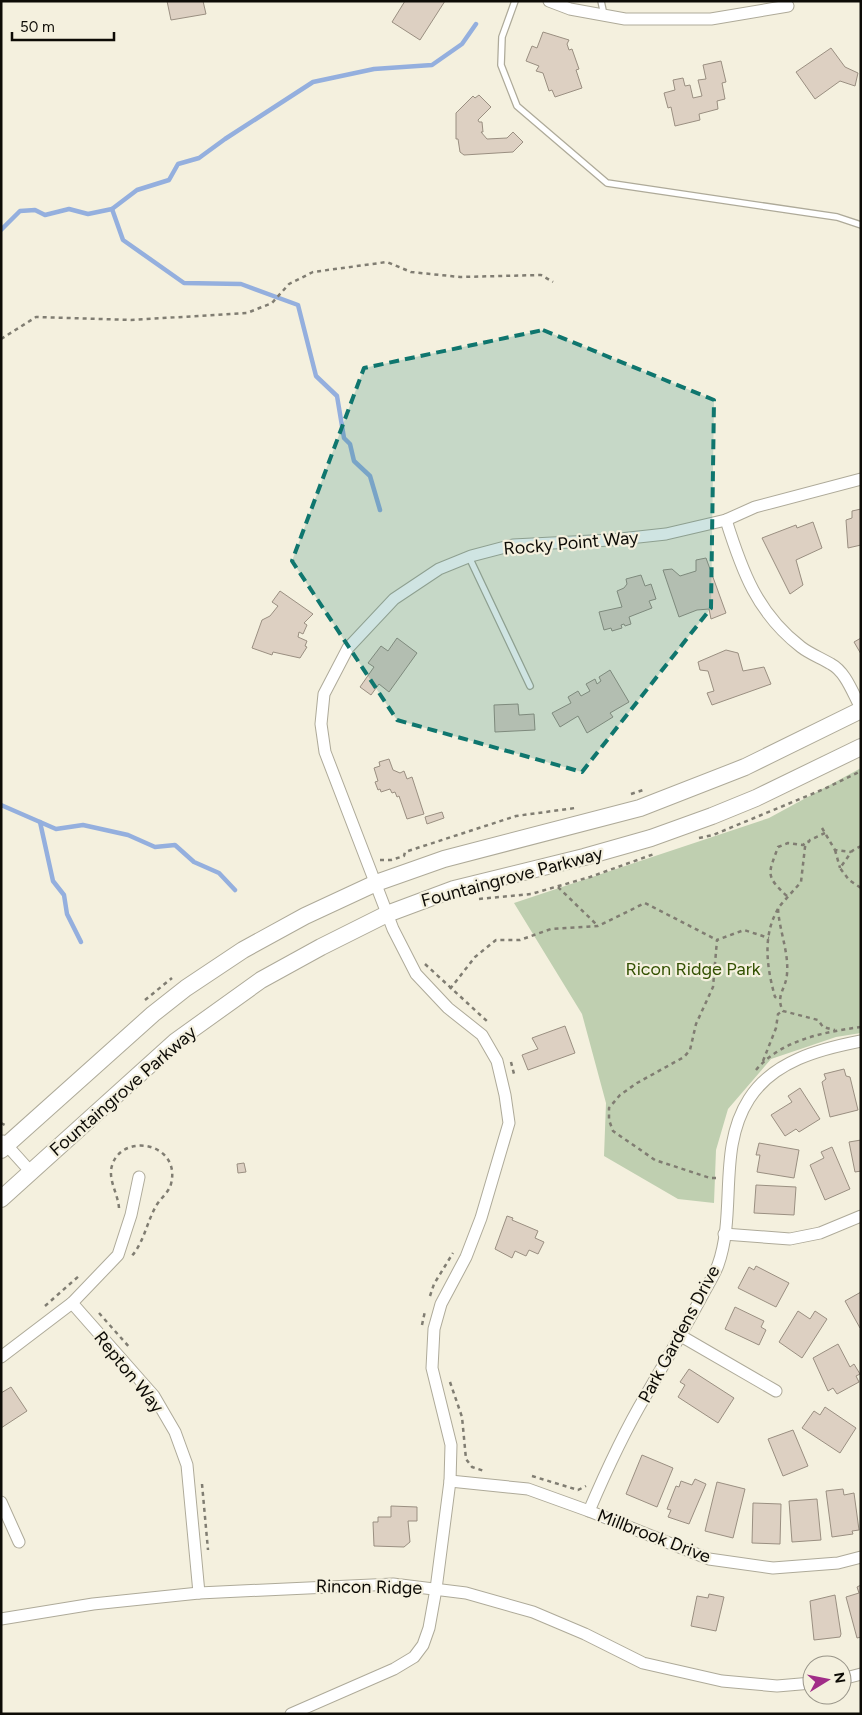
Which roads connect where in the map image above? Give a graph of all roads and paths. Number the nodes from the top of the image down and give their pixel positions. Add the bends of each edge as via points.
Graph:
1 (515, 1) edge
2 (549, 1) edge
3 (600, 1) edge
4 (788, 6) dead end
5 (604, 15) junction
6 (861, 225) edge
7 (553, 282) dead end
8 (1, 340) edge
9 (861, 480) edge
10 (726, 520) junction
11 (469, 557) junction
12 (530, 686) dead end
13 (861, 709) edge
14 (861, 747) edge
15 (645, 789) dead end
16 (627, 795) dead end
17 (581, 807) dead end
18 (822, 828) dead end
19 (825, 833) junction
20 (810, 840) junction
21 (861, 846) edge
22 (835, 850) junction
23 (852, 852) junction
24 (380, 860) dead end
25 (840, 868) junction
26 (376, 883) junction
27 (558, 887) dead end
28 (861, 888) edge
29 (787, 896) junction
30 (778, 908) junction
31 (387, 914) junction
32 (598, 926) junction
33 (769, 938) junction
34 (718, 940) junction
35 (422, 961) dead end
36 (450, 989) junction
37 (779, 998) junction
38 (784, 1011) junction
39 (490, 1025) dead end
40 (861, 1027) edge
41 (838, 1030) junction
42 (861, 1041) edge
43 (510, 1060) dead end
44 (762, 1063) junction
45 (753, 1074) dead end
46 (514, 1076) dead end
47 (3, 1145) edge
48 (30, 1171) junction
49 (138, 1177) dead end
50 (729, 1177) junction
51 (717, 1178) junction
52 (716, 1187) dead end
53 (1, 1199) edge
54 (119, 1214) dead end
55 (861, 1216) edge
56 (724, 1234) junction
57 (457, 1245) dead end
58 (126, 1262) dead end
59 (83, 1273) dead end
60 (72, 1303) junction
61 (44, 1307) dead end
62 (93, 1308) dead end
63 (421, 1329) dead end
64 (681, 1336) junction
65 (134, 1353) dead end
66 (1, 1357) edge
67 (450, 1381) dead end
68 (776, 1390) dead end
69 (492, 1472) dead end
70 (529, 1476) dead end
71 (202, 1481) dead end
72 (450, 1481) junction
73 (588, 1484) dead end
74 (1, 1502) edge
75 (589, 1510) junction
76 (19, 1542) dead end
77 (208, 1553) dead end
78 (861, 1556) edge
79 (436, 1589) junction
80 (199, 1593) junction
81 (1, 1619) edge
82 (802, 1684) edge
83 (291, 1714) edge

1 - 6 lane via 502,36 501,66 517,106 607,183 836,217
2 - 5 street via 570,9
3 - 5 lane
4 - 5 street via 711,19 625,19
7 - 8 path via 541,274 460,277 411,272 387,262 313,272 289,284 272,303 247,313 131,320 36,317
9 - 10 street, Rocky Point Way via 755,507
10 - 11 street, Rocky Point Way via 666,534 512,545
10 - 13 street via 751,589 770,617 802,648 833,665 851,688
11 - 12 lane
11 - 26 street, Rocky Point Way via 439,569 394,599 348,648 324,694 321,724 325,752
13 - 26 main road, Fountaingrove Parkway via 745,767 640,808 444,859
14 - 31 main road, Fountaingrove Parkway via 756,798 651,838 454,890
15 - 16 path
17 - 24 path via 516,816 405,852 404,856
18 - 19 path
19 - 20 path
19 - 22 path
20 - 29 path via 805,847 801,882
20 - 29 path via 803,845 788,843 778,847 769,867 774,884
21 - 23 path
22 - 23 path
22 - 25 path
23 - 25 path
25 - 28 path
26 - 31 street, Rocky Point Way
26 - 47 main road, Fountaingrove Parkway via 243,950 186,988
27 - 32 path
29 - 30 path
30 - 33 path via 770,923
30 - 37 path via 787,956 787,974
31 - 48 main road, Fountaingrove Parkway via 261,980 176,1041
31 - 72 street, Rocky Point Way via 416,974 448,1008 482,1035 497,1061 509,1123 481,1218 466,1257 441,1304 434,1329 432,1368 451,1445
32 - 34 path via 646,904
32 - 36 path via 551,929 520,940 496,940 475,957
33 - 34 path via 744,930
33 - 37 path via 767,970 775,997
34 - 51 path via 713,987 696,1024 690,1050 684,1057 637,1082 609,1108 613,1131 655,1160
35 - 36 path
36 - 39 path
37 - 38 path
38 - 41 path via 818,1020 823,1027
38 - 44 path via 778,1014
40 - 41 path
41 - 44 path via 807,1038
42 - 50 street, Park Gardens Drive via 824,1048 804,1056 766,1081 749,1098 735,1131
43 - 46 path
44 - 45 path
47 - 48 street
48 - 53 main road, Fountaingrove Parkway
49 - 60 street via 131,1216 118,1255
50 - 51 path
50 - 56 street, Park Gardens Drive
51 - 52 path
54 - 58 path via 111,1180 114,1160 121,1152 134,1146 147,1145 159,1150 168,1158 173,1172 171,1186 156,1206 146,1233
55 - 56 street via 820,1233 790,1239
56 - 64 street, Park Gardens Drive via 718,1265
57 - 63 path via 434,1284
59 - 61 path
60 - 66 street
60 - 80 street, Repton Way via 154,1396 175,1432 187,1465
62 - 65 path
64 - 68 street
64 - 75 street, Park Gardens Drive via 645,1396
67 - 69 path via 462,1418 466,1459 472,1467
70 - 73 path via 578,1490
71 - 77 path
72 - 75 street, Millbrook Drive via 528,1489
72 - 79 street, Rocky Point Way
74 - 76 street
75 - 78 street, Millbrook Drive via 709,1559 774,1568 838,1563
79 - 80 street, Rincon Ridge via 392,1584 345,1584
79 - 82 street, Rincon Ridge via 533,1612 643,1663 722,1681 778,1686
79 - 83 street, Rocky Point Way via 429,1628 414,1657
80 - 81 street, Rincon Ridge via 93,1604

